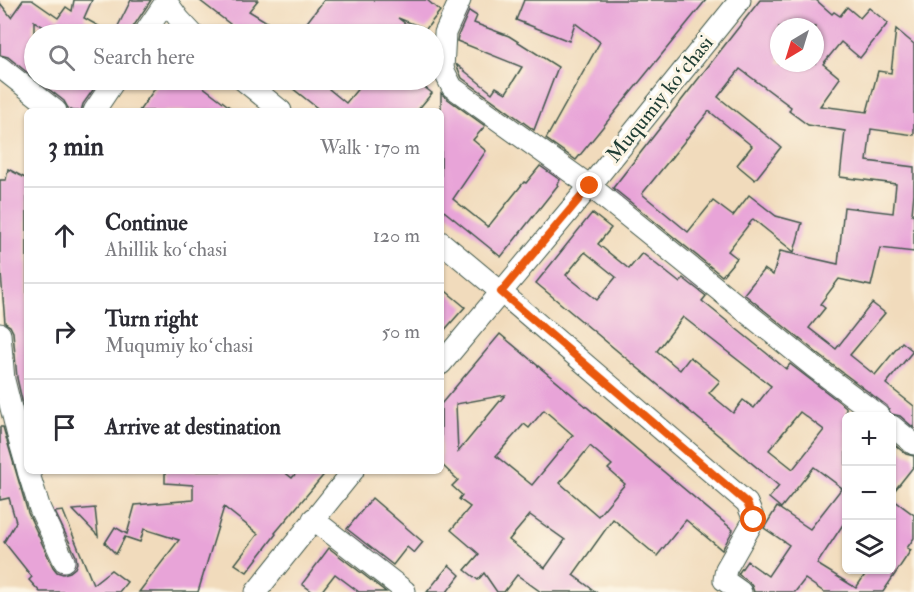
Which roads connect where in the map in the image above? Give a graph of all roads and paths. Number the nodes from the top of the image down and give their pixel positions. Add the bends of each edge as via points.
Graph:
1 (460, 0) edge
2 (740, 0) edge
3 (167, 1) edge
4 (151, 24) edge
5 (182, 24) edge
6 (444, 45) edge
7 (0, 67) edge
8 (444, 73) edge
9 (24, 86) edge
10 (29, 90) edge
11 (108, 90) edge
12 (255, 90) edge
13 (52, 108) edge
14 (96, 108) edge
15 (277, 108) edge
16 (590, 186) junction
17 (444, 244) edge
18 (501, 292) junction
19 (0, 334) edge
20 (444, 360) edge
21 (873, 412) edge
22 (896, 430) edge
23 (914, 444) edge
24 (24, 457) edge
25 (29, 474) edge
26 (350, 474) edge
27 (313, 519) junction
28 (64, 561) dead end
29 (256, 592) edge
30 (404, 592) edge
31 (741, 592) edge

1 - 6 street via 445,33
2 - 16 street, Muqumiy koʻchasi
3 - 4 street
3 - 5 street
7 - 9 street
8 - 16 street via 452,87
10 - 13 street
11 - 14 street
12 - 15 street
16 - 18 street, Muqumiy koʻchasi
16 - 21 street
17 - 18 street
18 - 20 street, Muqumiy koʻchasi
18 - 31 street via 747,503 754,520 726,569 724,580
19 - 24 street via 4,380
22 - 23 street
25 - 28 street
26 - 27 street
27 - 29 street
27 - 30 street

